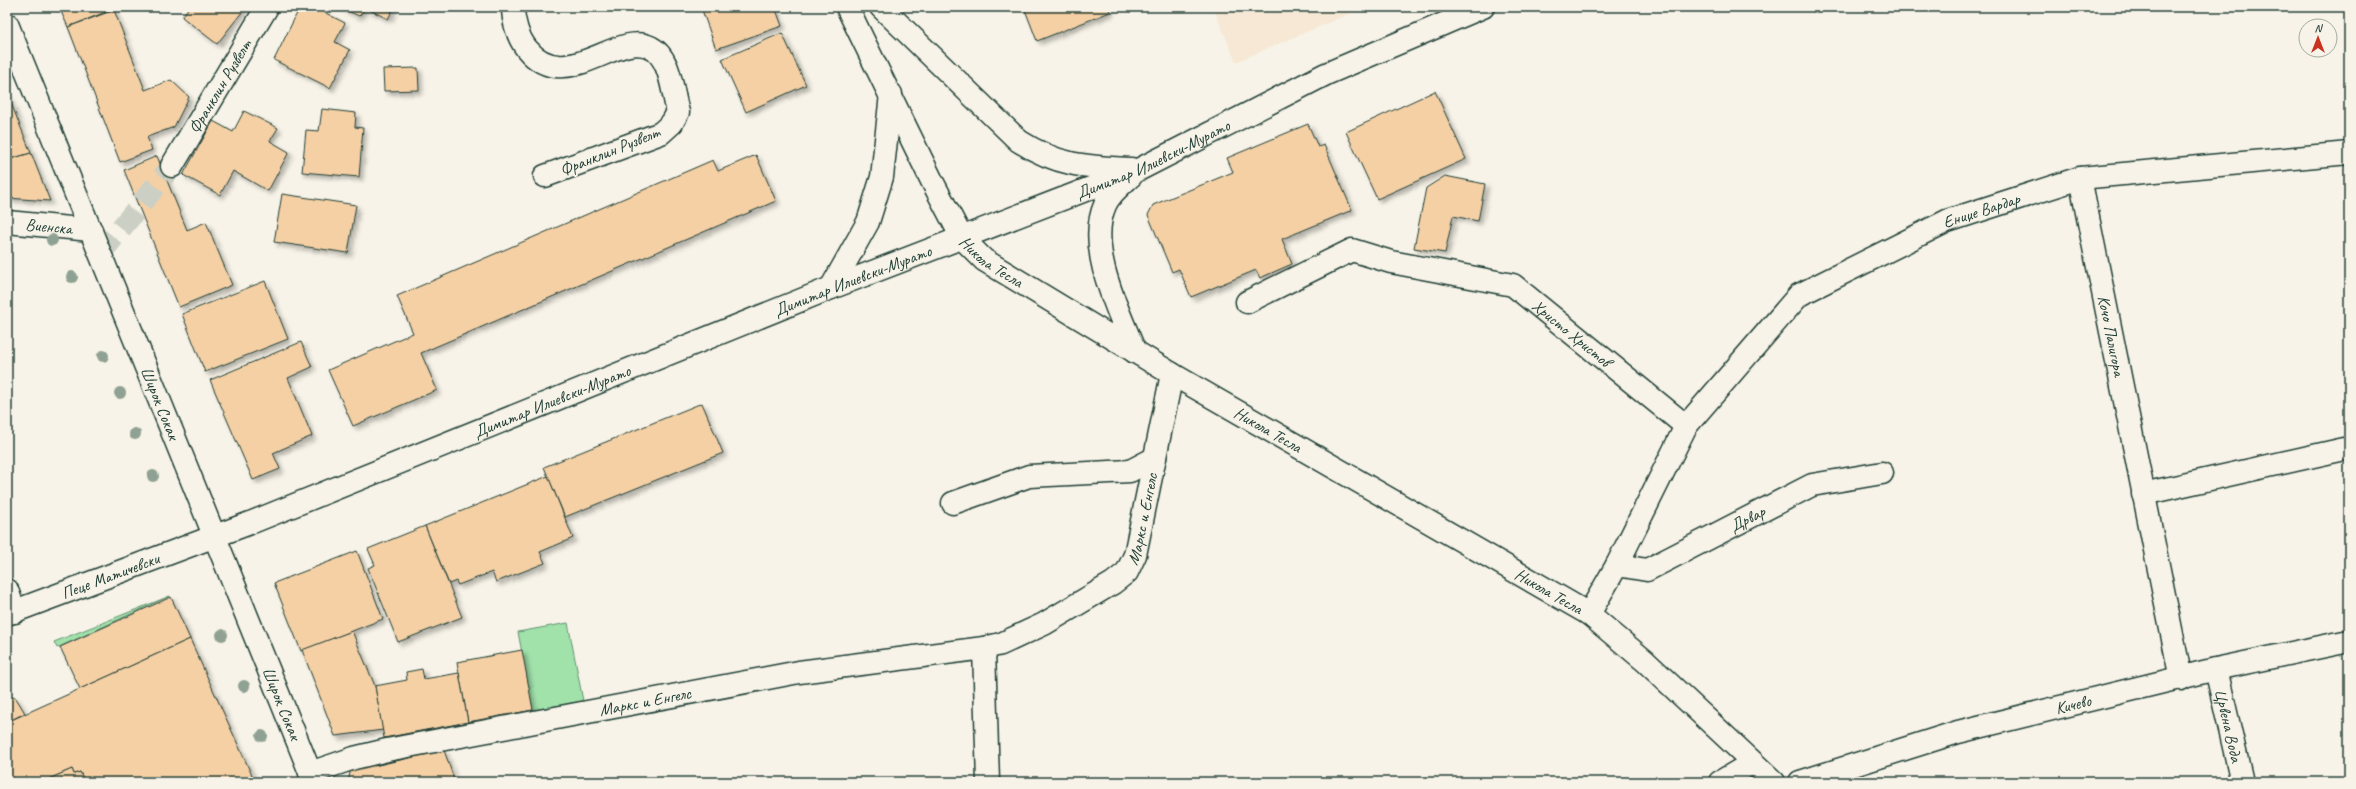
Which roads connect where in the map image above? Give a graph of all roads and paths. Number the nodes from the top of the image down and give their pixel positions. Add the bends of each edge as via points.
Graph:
1 (267, 7) edge
2 (513, 7) edge
3 (847, 7) edge
4 (881, 7) edge
5 (1483, 7) edge
6 (7, 24) edge
7 (891, 94) junction
8 (2349, 153) edge
9 (172, 166) tunnel mouth
10 (1140, 169) junction
11 (545, 176) dead end
12 (2080, 178) junction
13 (7, 222) edge
14 (91, 230) junction
15 (962, 238) junction
16 (831, 288) junction
17 (1247, 302) dead end
18 (1135, 352) junction
19 (1172, 374) junction
20 (1686, 426) junction
21 (2349, 448) edge
22 (1154, 458) junction
23 (1882, 473) dead end
24 (2143, 494) junction
25 (953, 503) dead end
26 (214, 537) junction
27 (1617, 565) junction
28 (7, 590) edge
29 (11, 613) edge
30 (1589, 614) junction
31 (2349, 641) edge
32 (984, 648) junction
33 (2216, 669) junction
34 (2180, 679) junction
35 (1752, 763) junction
36 (312, 777) edge
37 (988, 782) edge
38 (1720, 782) edge
39 (1774, 782) edge
40 (1800, 782) edge
41 (2242, 782) edge

1 - 9 street, Франклин Рузвелт
2 - 11 street, Франклин Рузвелт via 513,17 522,44 536,60 555,67 577,64 638,42 651,47 665,62 678,112 672,123 661,133
3 - 7 street, Никола Тесла
4 - 10 street via 1019,141 1057,161 1107,168
5 - 10 street, Димитар Илиевски-Мурато via 1326,74
6 - 14 street, Широк Сокак
7 - 15 street, Никола Тесла
7 - 16 street via 882,177 868,222
8 - 12 street, Ениџе Вардар
10 - 15 street, Димитар Илиевски-Мурато
10 - 18 street via 1118,187 1105,204 1100,219 1099,238 1114,300
12 - 20 street, Ениџе Вардар via 1947,221 1799,295
12 - 24 street, Кочо Палигора
13 - 14 street, Виенска
14 - 26 street, Широк Сокак
15 - 16 street, Димитар Илиевски-Мурато
15 - 18 street, Никола Тесла via 984,260
16 - 26 street, Димитар Илиевски-Мурато
17 - 20 street, Христо Христов via 1352,250 1391,262 1513,285
18 - 19 street, Никола Тесла
19 - 22 street, Маркс и Енгелс
19 - 30 street, Никола Тесла
20 - 27 street
21 - 24 street
22 - 25 street via 1130,471 1029,476
22 - 32 street, Маркс и Енгелс via 1138,540 1132,565 1127,572 1044,624 1001,644
23 - 27 street, Дрвар via 1812,485 1647,570
24 - 34 street, Кочо Палигора
26 - 29 street, Пеце Матичевски
26 - 36 street, Широк Сокак
27 - 30 street
28 - 29 street
30 - 35 street, Никола Тесла via 1645,661
31 - 33 street, Кичево
32 - 36 street, Маркс и Енгелс via 799,672 387,750 354,758
32 - 37 street
33 - 34 street, Кичево
33 - 41 street, Црвена Вода
34 - 40 street, Кичево via 1958,732
35 - 38 street
35 - 39 street, Никола Тесла

